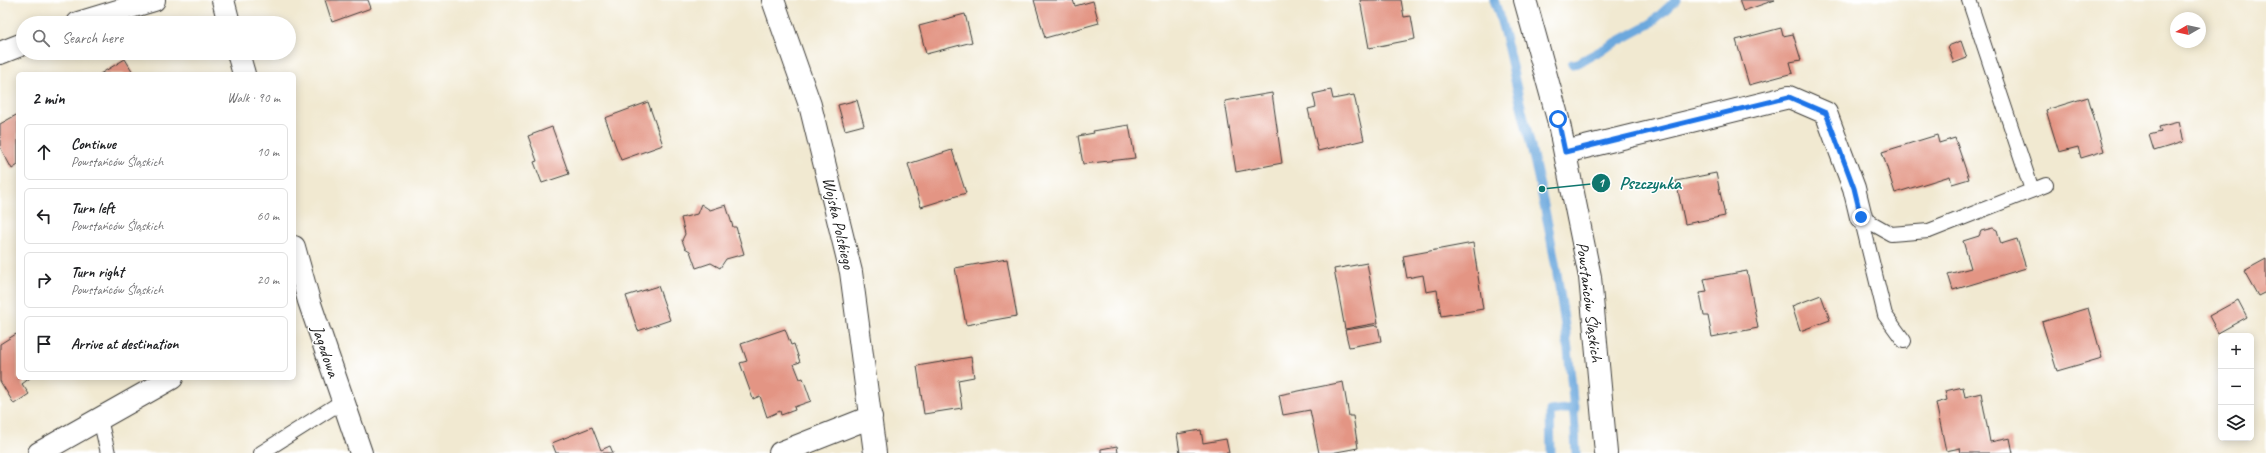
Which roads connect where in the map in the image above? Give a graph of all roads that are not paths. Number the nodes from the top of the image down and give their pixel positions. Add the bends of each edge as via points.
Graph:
1 (154, 0) edge
2 (223, 0) edge
3 (773, 0) edge
4 (1525, 0) edge
5 (1969, 0) edge
6 (101, 16) edge
7 (227, 16) edge
8 (16, 47) edge
9 (0, 53) edge
10 (240, 60) edge
11 (243, 72) edge
12 (1565, 152) junction
13 (2046, 184) dead end
14 (2032, 190) junction
15 (1861, 217) junction
16 (296, 262) edge
17 (302, 305) edge
18 (1904, 341) dead end
19 (168, 380) edge
20 (343, 401) junction
21 (871, 417) junction
22 (100, 419) junction
23 (39, 453) edge
24 (108, 453) edge
25 (260, 453) edge
26 (361, 453) edge
27 (780, 453) edge
28 (875, 453) edge
29 (1606, 453) edge

1 - 6 street
2 - 7 street
3 - 21 street, Wojska Polskiego via 810,104 851,272
4 - 12 street, Powstańców Śląskich
5 - 14 lane
8 - 9 street
10 - 11 street
12 - 15 street via 1789,97 1826,113 1854,188
12 - 29 street, Powstańców Śląskich via 1590,277
13 - 14 lane
14 - 15 lane via 1929,231 1891,234
15 - 18 lane via 1885,315
16 - 17 street, Jagodowa
17 - 20 street, Jagodowa
19 - 22 street
20 - 25 lane
20 - 26 street, Jagodowa
21 - 27 street
21 - 28 street, Wojska Polskiego
22 - 23 street
22 - 24 lane

